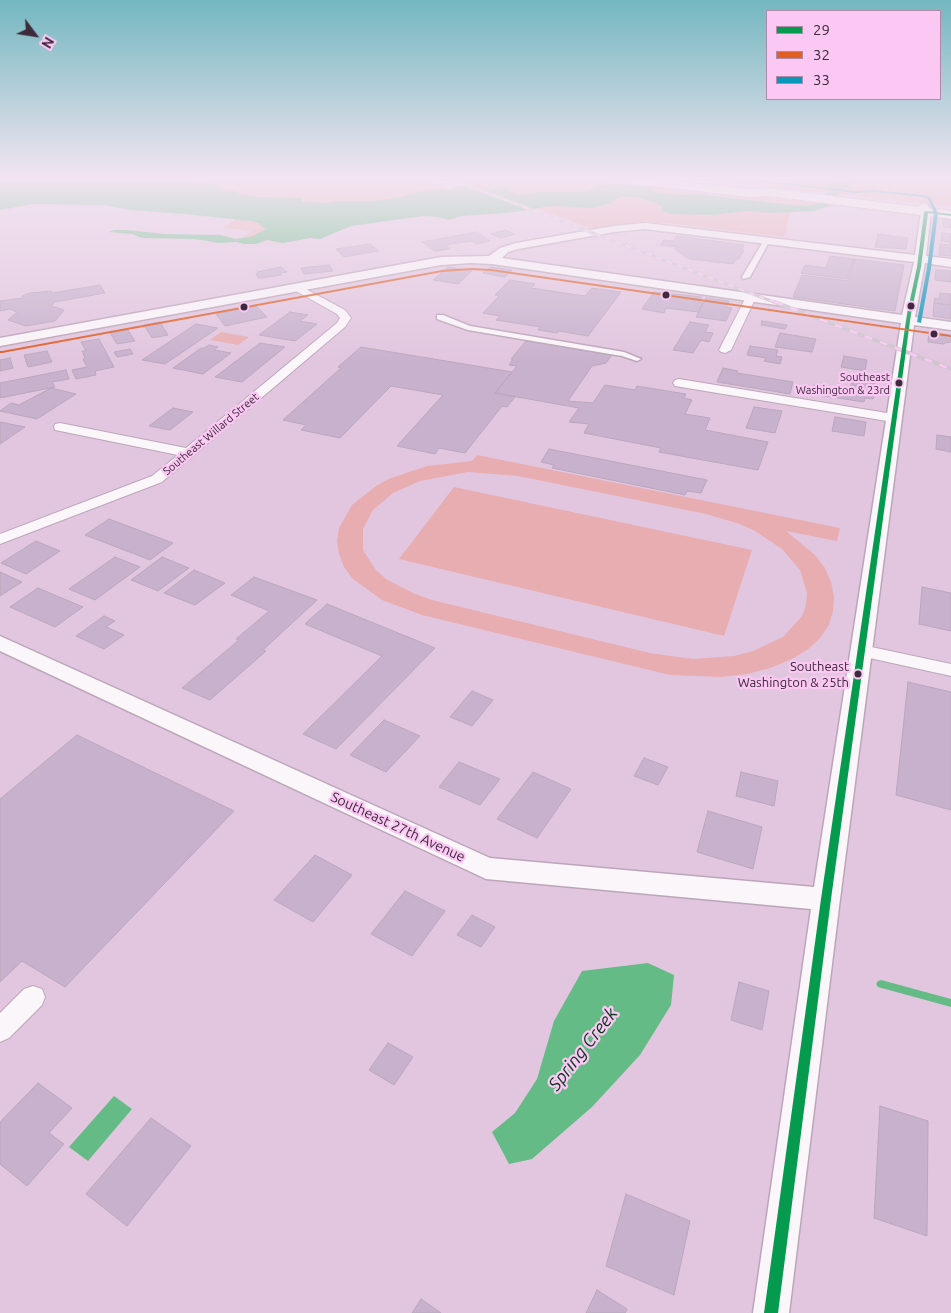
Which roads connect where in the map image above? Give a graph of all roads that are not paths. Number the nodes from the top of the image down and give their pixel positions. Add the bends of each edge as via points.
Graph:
1 (552, 240) edge
2 (767, 240) edge
3 (769, 240) edge
4 (921, 240) edge
5 (919, 259) junction
6 (492, 260) junction
7 (951, 263) edge
8 (746, 277) dead end
9 (298, 288) junction
10 (751, 298) junction
11 (440, 317) dead end
12 (909, 320) junction
13 (951, 326) edge
14 (0, 342) edge
15 (725, 350) dead end
16 (637, 358) dead end
17 (680, 383) dead end
18 (893, 418) junction
19 (60, 427) dead end
20 (190, 452) junction
21 (0, 539) edge
22 (0, 643) edge
23 (862, 651) junction
24 (951, 670) edge
25 (826, 899) junction
26 (33, 997) dead end
27 (0, 1030) edge
28 (771, 1313) edge

1 - 6 street via 516,246 504,250
2 - 8 street
3 - 5 street
4 - 5 street
5 - 7 street
5 - 12 street
6 - 9 street via 452,260
6 - 10 street
9 - 14 street
9 - 20 street, Southeast Willard Street via 346,318
10 - 12 street
10 - 15 street
11 - 16 street via 468,328
12 - 13 street
12 - 18 street
17 - 18 street
18 - 23 street
19 - 20 street
20 - 21 street, Southeast Willard Street via 168,471 141,486
22 - 25 street, Southeast 27th Avenue via 486,868
23 - 24 street
23 - 25 street
25 - 28 street
26 - 27 street

